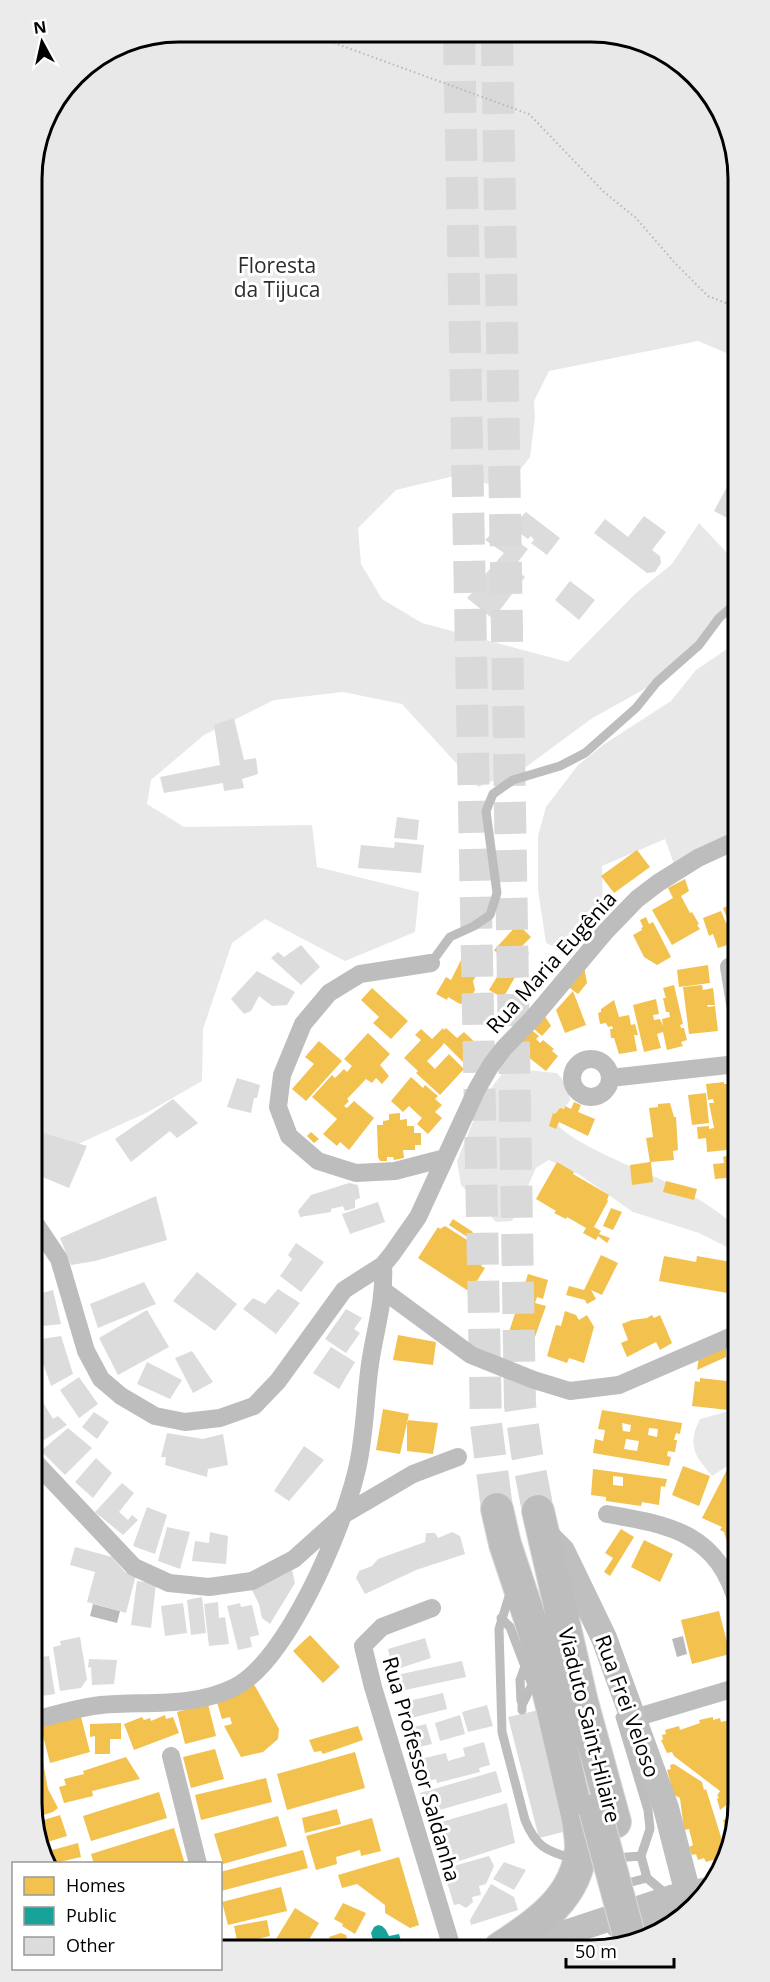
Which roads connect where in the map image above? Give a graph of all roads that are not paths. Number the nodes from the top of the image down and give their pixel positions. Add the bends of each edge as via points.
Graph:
1 (728, 610) edge
2 (728, 844) edge
3 (431, 963) joint
4 (728, 1065) edge
5 (610, 1078) dead end
6 (446, 1158) junction
7 (42, 1234) edge
8 (383, 1265) junction
9 (384, 1290) junction
10 (728, 1338) edge
11 (458, 1456) dead end
12 (42, 1469) edge
13 (497, 1509) tunnel mouth
14 (607, 1514) dead end
15 (343, 1515) junction
16 (540, 1521) joint
17 (516, 1577) junction
18 (728, 1582) edge
19 (432, 1608) dead end
20 (501, 1618) junction
21 (535, 1634) junction
22 (604, 1638) junction
23 (610, 1684) dead end
24 (728, 1689) edge
25 (522, 1708) dead end
26 (625, 1712) junction
27 (42, 1718) edge
28 (171, 1756) dead end
29 (605, 1816) junction
30 (641, 1856) junction
31 (589, 1859) junction
32 (198, 1862) edge
33 (647, 1878) junction
34 (608, 1888) dead end
35 (686, 1901) edge
36 (645, 1929) edge
37 (570, 1931) junction
38 (632, 1933) edge
39 (624, 1936) edge
40 (617, 1937) edge
41 (450, 1940) edge
42 (513, 1940) edge
43 (544, 1940) edge

1 - 3 lane via 636,708 585,753 560,766 513,780 493,794 486,811 497,893 490,915 450,937
2 - 6 street, Rua Maria Eugênia via 658,883 606,931 491,1065
3 - 6 street via 360,974 329,993 303,1024 282,1075 278,1107 289,1136 327,1164 357,1173 395,1171
4 - 5 street
6 - 8 street, Rua Maria Eugênia via 418,1217
7 - 8 street via 59,1259 86,1351 101,1379 155,1416 185,1422 220,1418 254,1406 278,1381 344,1290
8 - 9 street
9 - 10 street via 471,1355 570,1390 619,1385
9 - 15 street via 370,1362 357,1472
11 - 15 street via 413,1474
12 - 15 street via 134,1567 169,1583 209,1587 252,1581 294,1559
13 - 17 highway
14 - 18 street via 656,1524 693,1538 716,1561
15 - 27 street via 321,1571 283,1637 260,1670 237,1687 191,1701 98,1705
16 - 22 street, Rua Frei Veloso via 562,1551
16 - 29 highway, Viaduto Saint-Hilaire
17 - 20 lane
17 - 21 highway
19 - 41 street, Rua Professor Saldanha via 382,1627 363,1646
20 - 25 lane via 510,1627 532,1685 524,1689
20 - 31 lane via 502,1732 525,1820 535,1842 550,1851
21 - 29 highway, Viaduto Saint-Hilaire
21 - 31 highway via 581,1846
22 - 23 lane via 600,1650
22 - 26 street, Rua Frei Veloso
24 - 26 street
26 - 30 lane via 648,1810 650,1829
26 - 35 street, Rua Frei Veloso via 666,1808
28 - 32 street
29 - 36 highway, Viaduto Saint-Hilaire
29 - 39 highway, Viaduto Saint-Hilaire, bridge
30 - 31 lane
30 - 33 lane
31 - 42 highway via 555,1907
33 - 34 lane
33 - 35 lane
35 - 37 street
35 - 38 street
37 - 40 street
37 - 43 street

